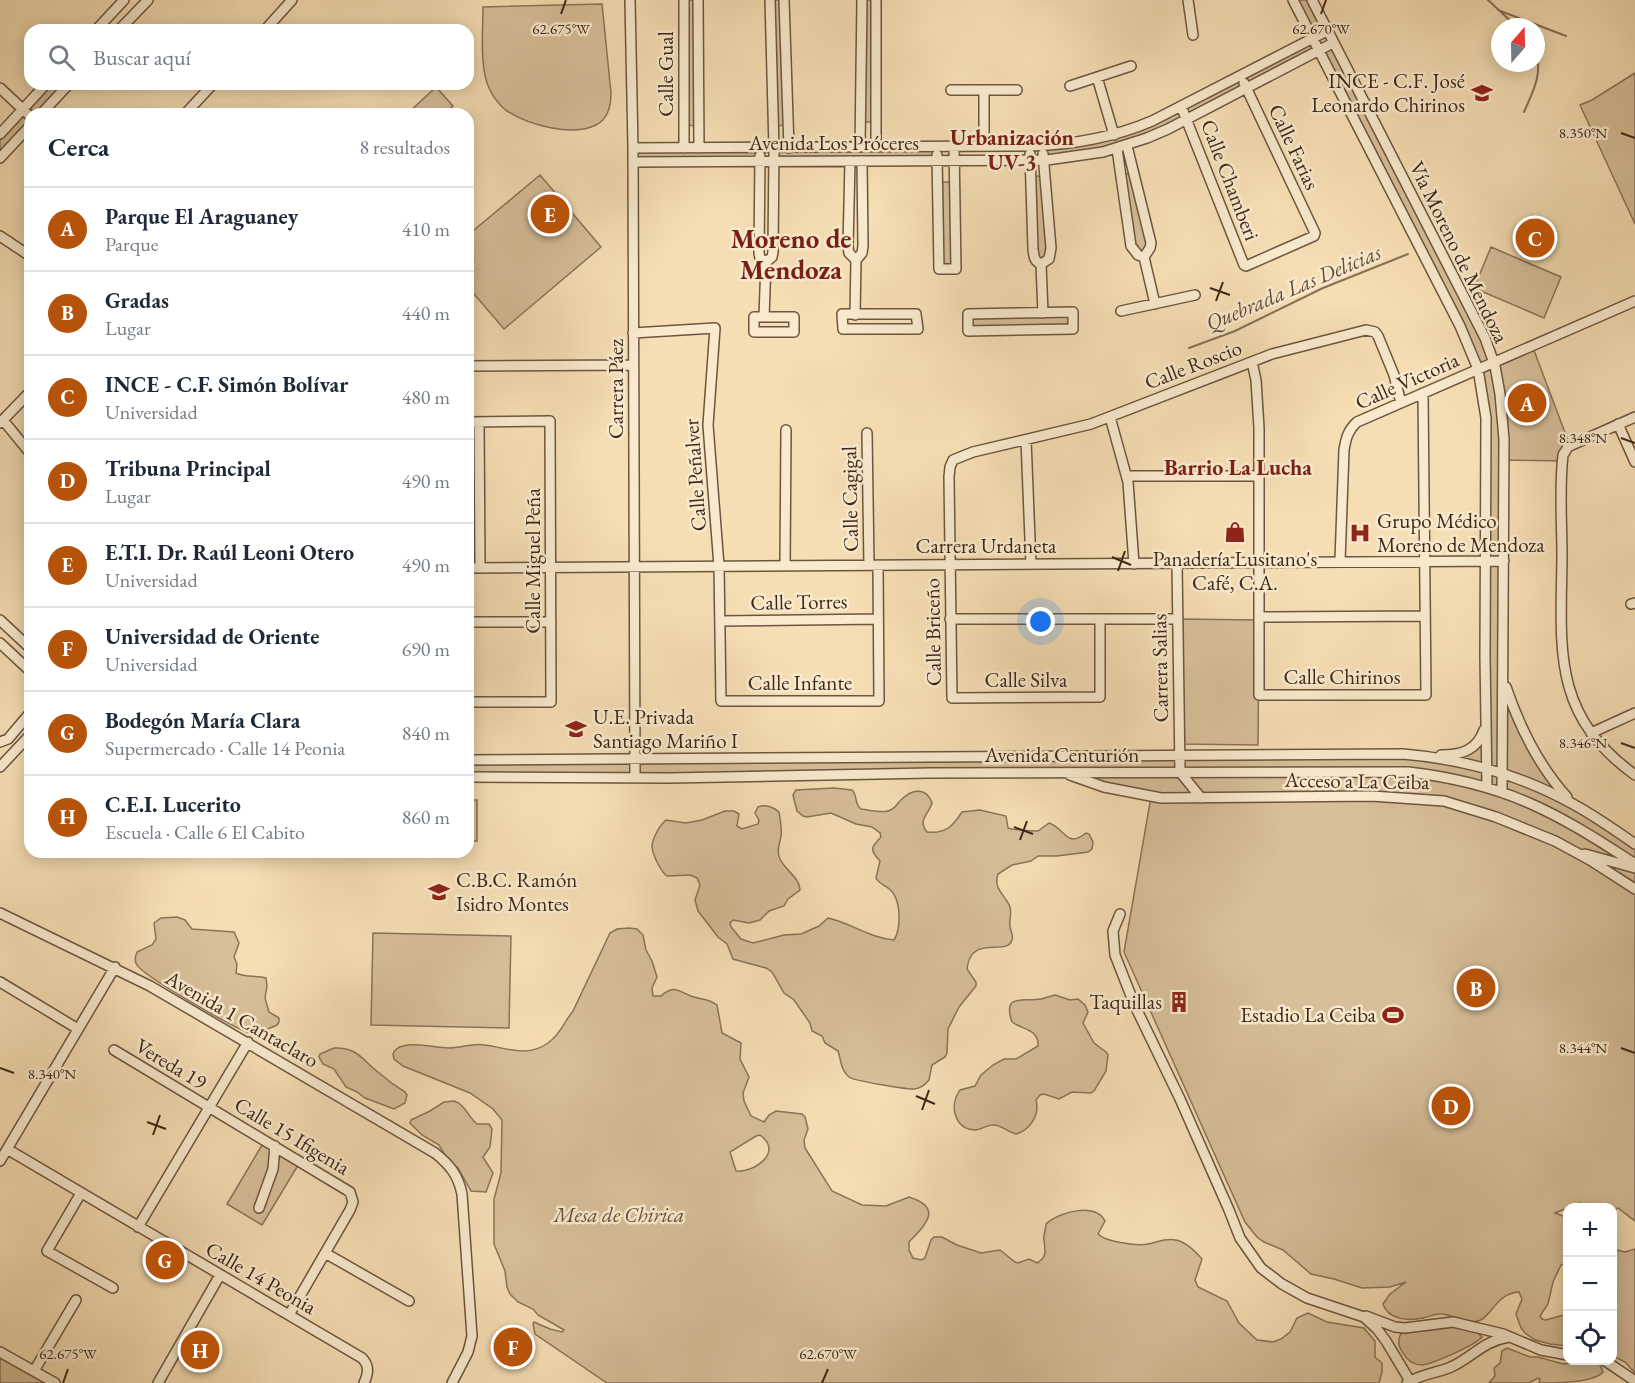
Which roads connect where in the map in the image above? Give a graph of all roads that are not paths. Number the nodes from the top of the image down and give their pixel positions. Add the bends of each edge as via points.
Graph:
1 (124, 0) edge
2 (147, 0) edge
3 (292, 0) edge
4 (630, 0) edge
5 (684, 0) edge
6 (698, 0) edge
7 (770, 0) edge
8 (784, 0) edge
9 (862, 0) edge
10 (876, 0) edge
11 (1188, 0) edge
12 (1293, 0) edge
13 (1312, 0) edge
14 (102, 24) edge
15 (125, 24) edge
16 (270, 24) edge
17 (1327, 31) junction
18 (1193, 35) dead end
19 (1312, 38) junction
20 (1333, 43) junction
21 (1318, 50) junction
22 (1131, 66) dead end
23 (1240, 75) junction
24 (1097, 77) junction
25 (1070, 86) dead end
26 (0, 88) edge
27 (1246, 88) junction
28 (42, 90) edge
29 (63, 90) edge
30 (207, 90) edge
31 (951, 90) dead end
32 (984, 90) junction
33 (1017, 90) dead end
34 (1181, 106) junction
35 (29, 108) edge
36 (47, 108) edge
37 (191, 108) edge
38 (24, 111) edge
39 (24, 115) edge
40 (1188, 119) junction
41 (24, 132) edge
42 (0, 134) edge
43 (1114, 135) junction
44 (937, 146) junction
45 (954, 146) junction
46 (984, 146) junction
47 (1029, 146) junction
48 (1042, 146) junction
49 (1127, 146) junction
50 (860, 147) junction
51 (876, 147) junction
52 (633, 148) junction
53 (684, 148) junction
54 (699, 148) junction
55 (760, 148) junction
56 (774, 148) junction
57 (789, 148) junction
58 (1117, 149) junction
59 (0, 158) edge
60 (1030, 160) junction
61 (1044, 160) junction
62 (774, 161) junction
63 (850, 161) junction
64 (862, 161) junction
65 (937, 161) junction
66 (954, 161) junction
67 (633, 162) junction
68 (760, 162) junction
69 (0, 236) edge
70 (24, 252) edge
71 (1144, 257) junction
72 (856, 260) junction
73 (766, 262) junction
74 (1041, 264) junction
75 (1246, 266) joint
76 (1195, 295) dead end
77 (1635, 301) edge
78 (1155, 304) junction
79 (1121, 311) dead end
80 (1043, 313) junction
81 (855, 315) junction
82 (764, 317) dead end
83 (633, 333) junction
84 (1252, 362) junction
85 (1493, 362) junction
86 (633, 365) junction
87 (474, 366) edge
88 (1478, 369) junction
89 (1423, 393) junction
90 (24, 398) edge
91 (1401, 403) junction
92 (1110, 417) junction
93 (1635, 417) edge
94 (2, 421) edge
95 (474, 422) edge
96 (479, 422) junction
97 (1618, 424) junction
98 (786, 430) dead end
99 (867, 433) dead end
100 (1026, 440) junction
101 (24, 446) edge
102 (953, 460) joint
103 (1635, 462) edge
104 (1127, 476) junction
105 (1259, 476) junction
106 (474, 503) edge
107 (480, 503) junction
108 (1340, 561) junction
109 (1425, 561) junction
110 (1486, 561) junction
111 (1504, 561) junction
112 (1258, 562) junction
113 (1176, 563) junction
114 (1031, 564) junction
115 (1134, 564) junction
116 (873, 565) junction
117 (950, 565) junction
118 (719, 566) junction
119 (785, 566) junction
120 (551, 567) junction
121 (634, 567) junction
122 (474, 568) edge
123 (480, 568) junction
124 (1258, 616) junction
125 (1425, 616) junction
126 (878, 619) junction
127 (950, 619) junction
128 (1100, 619) junction
129 (1177, 619) junction
130 (0, 620) edge
131 (720, 621) junction
132 (474, 622) edge
133 (551, 622) junction
134 (24, 642) edge
135 (0, 643) edge
136 (24, 665) edge
137 (1503, 679) junction
138 (952, 698) joint
139 (721, 701) joint
140 (879, 701) joint
141 (474, 702) edge
142 (1635, 713) edge
143 (24, 720) edge
144 (1486, 725) junction
145 (1591, 732) junction
146 (24, 741) edge
147 (0, 742) edge
148 (1180, 755) junction
149 (1412, 755) junction
150 (474, 760) edge
151 (635, 760) junction
152 (0, 767) edge
153 (1487, 769) junction
154 (1180, 772) junction
155 (1064, 773) junction
156 (1502, 774) junction
157 (1635, 775) edge
158 (474, 777) edge
159 (635, 778) junction
160 (1487, 787) junction
161 (1502, 791) junction
162 (1201, 798) junction
163 (1572, 803) junction
164 (1635, 844) edge
165 (1571, 850) junction
166 (1635, 866) edge
167 (1635, 889) edge
168 (0, 913) edge
169 (1120, 914) dead end
170 (114, 967) junction
171 (0, 982) edge
172 (78, 1029) junction
173 (248, 1042) junction
174 (114, 1050) dead end
175 (210, 1108) junction
176 (275, 1146) junction
177 (7, 1149) junction
178 (0, 1161) edge
179 (81, 1193) junction
180 (259, 1208) dead end
181 (138, 1227) junction
182 (326, 1253) junction
183 (220, 1275) junction
184 (113, 1288) dead end
185 (76, 1300) dead end
186 (409, 1301) dead end
187 (289, 1315) junction
188 (1364, 1317) junction
189 (1509, 1337) junction
190 (0, 1352) edge
191 (1563, 1354) edge
192 (1611, 1365) edge
193 (34, 1371) junction
194 (1409, 1382) edge
195 (1635, 1382) edge
196 (55, 1383) edge
197 (158, 1383) edge
198 (364, 1383) edge
199 (452, 1383) edge

1 - 14 street
2 - 15 street
3 - 16 street
4 - 52 street, Carrera Páez
5 - 53 street, Calle Gual
6 - 54 street, Calle Gual
7 - 56 street
8 - 57 street
9 - 50 street
10 - 51 street
11 - 18 street
12 - 19 street, Vía Moreno de Mendoza
13 - 17 street, Vía Moreno de Mendoza
17 - 19 street, Avenida Los Próceres
17 - 20 street, Vía Moreno de Mendoza
19 - 21 street, Vía Moreno de Mendoza
19 - 23 street, Avenida Los Próceres
20 - 21 street, Avenida Los Próceres
20 - 85 street, Vía Moreno de Mendoza via 1476,320
21 - 27 street, Avenida Los Próceres
21 - 88 street, Vía Moreno de Mendoza via 1460,326
22 - 24 street
23 - 27 street, Calle Farias
23 - 34 street, Avenida Los Próceres
24 - 25 street
24 - 43 street
26 - 38 street
27 - 40 street, Avenida Los Próceres
27 - 75 street, Calle Farias via 1315,233
28 - 35 street
29 - 36 street
30 - 37 street
31 - 32 street
32 - 33 street
32 - 46 street
34 - 40 street, Calle Chamberi
34 - 43 street, Avenida Los Próceres
39 - 42 street
40 - 49 street, Avenida Los Próceres
40 - 75 street, Calle Chamberi
41 - 59 street
43 - 48 street, Avenida Los Próceres
44 - 45 street, Avenida Los Próceres
44 - 51 street, Avenida Los Próceres
44 - 65 street
45 - 46 street, Avenida Los Próceres
45 - 66 street
46 - 47 street, Avenida Los Próceres
47 - 48 street, Avenida Los Próceres
47 - 60 street
48 - 61 street
49 - 58 street, Avenida Los Próceres
49 - 71 street via 1151,243
50 - 51 street, Avenida Los Próceres
50 - 57 street, Avenida Los Próceres
52 - 53 street, Avenida Los Próceres
52 - 67 street, Carrera Páez
53 - 54 street, Avenida Los Próceres
54 - 55 street, Avenida Los Próceres
55 - 56 street, Avenida Los Próceres
55 - 68 street
56 - 57 street, Avenida Los Próceres
56 - 62 street
58 - 61 street, Avenida Los Próceres
58 - 71 street via 1131,246
60 - 61 street, Avenida Los Próceres
60 - 66 street, Avenida Los Próceres
60 - 74 street via 1034,259
61 - 74 street via 1051,248 1049,259
62 - 63 street, Avenida Los Próceres
62 - 68 street, Avenida Los Próceres
62 - 73 street via 773,252
63 - 64 street, Avenida Los Próceres
63 - 72 street via 848,247
64 - 65 street, Avenida Los Próceres
64 - 72 street via 863,246
65 - 66 street, Avenida Los Próceres
65 - 66 street via 939,269 956,269
67 - 68 street, Avenida Los Próceres
67 - 83 street, Carrera Páez
68 - 73 street via 759,253
69 - 70 street
71 - 78 street
72 - 81 street
73 - 82 street
74 - 80 street
76 - 78 street
77 - 85 street, Calle Victoria
78 - 79 street
80 - 80 street via 968,314 968,331 1073,329 1073,312
81 - 81 street via 842,315 842,329 918,329 916,314
83 - 86 street, Carrera Páez
83 - 118 street, Calle Peñalver via 715,328 708,425
84 - 91 street, Calle Roscio via 1290,349 1371,331 1386,352
84 - 92 street, Calle Roscio
84 - 105 street via 1258,398
85 - 88 street, Calle Victoria
85 - 111 street, Vía Moreno de Mendoza via 1503,430
86 - 87 street
86 - 121 street, Carrera Páez
88 - 89 street, Calle Victoria
88 - 110 street, Vía Moreno de Mendoza via 1487,437
89 - 91 street, Calle Victoria
89 - 109 street
90 - 94 street
91 - 108 street, Calle Victoria via 1357,422 1347,436
92 - 100 street, Calle Roscio
92 - 104 street
93 - 97 street
94 - 101 street
95 - 96 street
96 - 107 street
96 - 120 street, Calle Miguel Peña via 550,421
97 - 103 street
97 - 145 street via 1572,445 1562,461 1561,651 1568,687
98 - 119 street
99 - 116 street, Calle Cagigal
100 - 102 street, Calle Roscio
100 - 114 street
102 - 117 street, Calle Briceño
104 - 105 street
104 - 115 street
105 - 112 street
106 - 107 street
107 - 123 street
108 - 109 street, Carrera Urdaneta
108 - 112 street, Carrera Urdaneta
109 - 110 street, Carrera Urdaneta
109 - 125 street
110 - 111 street, Carrera Urdaneta
110 - 144 street, Vía Moreno de Mendoza
111 - 137 street, Vía Moreno de Mendoza
112 - 113 street, Carrera Urdaneta
112 - 124 street
113 - 115 street, Carrera Urdaneta
113 - 129 street, Carrera Salias
114 - 115 street, Carrera Urdaneta
114 - 117 street, Carrera Urdaneta
116 - 117 street, Carrera Urdaneta
116 - 119 street, Carrera Urdaneta
116 - 126 street, Calle Cagigal
117 - 127 street, Calle Briceño
118 - 119 street, Carrera Urdaneta
118 - 121 street, Carrera Urdaneta
118 - 131 street, Calle Peñalver
120 - 121 street, Carrera Urdaneta
120 - 123 street, Carrera Urdaneta
120 - 133 street, Calle Miguel Peña
121 - 151 street, Carrera Páez
122 - 123 street, Carrera Urdaneta
124 - 125 street
124 - 125 street, Calle Chirinos via 1259,695 1426,695
126 - 131 street, Calle Torres
126 - 140 street, Calle Cagigal
127 - 128 street
127 - 138 street, Calle Briceño
128 - 129 street
128 - 138 street, Calle Silva via 1100,698
129 - 148 street, Carrera Salias
130 - 134 street
131 - 139 street, Calle Peñalver
132 - 133 street
133 - 141 street, Calle Miguel Peña via 551,702
135 - 136 street
137 - 156 street, Vía Moreno de Mendoza
137 - 163 street via 1527,740 1556,786
139 - 140 street, Calle Infante
142 - 145 street
143 - 147 street via 8,739
144 - 149 street via 1470,750 1450,755
144 - 153 street, Vía Moreno de Mendoza
145 - 157 street via 1607,752
146 - 152 street
148 - 149 street, Avenida Centurión
148 - 151 street, Avenida Centurión
148 - 154 street, Carrera Salias
149 - 153 street, Avenida Centurión
150 - 151 street, Avenida Centurión
151 - 159 street, Carrera Páez
153 - 156 street, Avenida Centurión
153 - 160 street, Vía Moreno de Mendoza
154 - 155 street, Avenida Centurión
154 - 160 street, Avenida Centurión via 1390,771 1449,777
154 - 162 street
155 - 159 street, Avenida Centurión
155 - 162 street, Acceso a La Ceiba via 1145,796
156 - 161 street, Vía Moreno de Mendoza
156 - 163 street, Avenida Centurión
158 - 159 street, Avenida Centurión
160 - 161 street, Avenida Centurión
161 - 166 street, Avenida Centurión via 1567,820
162 - 165 street, Acceso a La Ceiba via 1432,799 1505,821
163 - 164 street, Avenida Centurión
165 - 166 street
165 - 167 street, Acceso a La Ceiba
168 - 170 street, Avenida 1 Cantaclaro
169 - 188 street via 1113,931 1115,955 1240,1238 1261,1268 1282,1284 1307,1298
170 - 172 street
170 - 173 street, Avenida 1 Cantaclaro
171 - 172 street
172 - 177 street
173 - 175 street
173 - 199 street, Avenida 1 Cantaclaro via 435,1154 455,1173 462,1194 472,1336
174 - 175 street, Vereda 19
175 - 176 street, Calle 15 Ifigenia
175 - 181 street
176 - 180 street via 273,1169
176 - 182 street, Calle 15 Ifigenia via 346,1189 353,1199
177 - 178 street
177 - 179 street, Calle 14 Peonia
179 - 181 street, Calle 14 Peonia
179 - 184 street via 47,1251
181 - 183 street, Calle 14 Peonia
182 - 186 street
182 - 187 street
183 - 187 street, Calle 14 Peonia
183 - 197 street
185 - 193 street
187 - 198 street, Calle 14 Peonia via 362,1358 368,1369
188 - 189 street via 1405,1328 1453,1322
188 - 194 street via 1386,1341
189 - 191 street
189 - 194 street via 1493,1340 1459,1363
190 - 193 street
192 - 195 street
193 - 196 street

